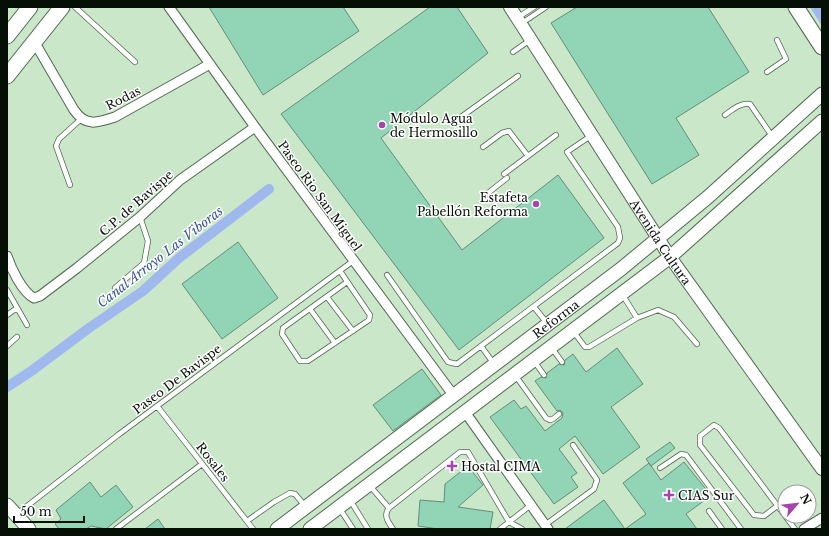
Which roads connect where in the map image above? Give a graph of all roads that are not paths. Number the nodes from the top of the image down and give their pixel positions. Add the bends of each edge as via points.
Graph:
1 (30, 7) edge
2 (62, 7) edge
3 (75, 7) edge
4 (169, 7) edge
5 (510, 7) edge
6 (534, 7) edge
7 (546, 7) edge
8 (796, 7) edge
9 (518, 21) junction
10 (7, 36) edge
11 (531, 40) junction
12 (777, 40) dead end
13 (35, 43) junction
14 (822, 47) edge
15 (513, 52) dead end
16 (135, 62) dead end
17 (210, 64) junction
18 (767, 72) dead end
19 (7, 76) edge
20 (518, 76) dead end
21 (822, 94) edge
22 (724, 115) dead end
23 (461, 117) dead end
24 (81, 119) junction
25 (822, 121) edge
26 (255, 127) junction
27 (556, 135) dead end
28 (593, 135) junction
29 (773, 138) junction
30 (484, 147) dead end
31 (528, 156) junction
32 (70, 185) dead end
33 (488, 193) dead end
34 (140, 217) junction
35 (658, 239) junction
36 (7, 256) edge
37 (670, 256) junction
38 (353, 261) junction
39 (340, 271) junction
40 (387, 275) dead end
41 (347, 282) junction
42 (115, 288) dead end
43 (7, 290) edge
44 (621, 293) junction
45 (327, 297) junction
46 (534, 307) junction
47 (17, 308) junction
48 (310, 309) junction
49 (7, 315) edge
50 (637, 318) junction
51 (548, 324) junction
52 (27, 325) dead end
53 (572, 330) junction
54 (353, 331) junction
55 (17, 337) dead end
56 (335, 343) junction
57 (697, 344) dead end
58 (7, 346) edge
59 (482, 346) junction
60 (551, 346) junction
61 (533, 360) junction
62 (499, 362) junction
63 (562, 362) dead end
64 (514, 374) junction
65 (544, 375) dead end
66 (450, 400) junction
67 (157, 406) junction
68 (468, 410) junction
69 (559, 414) dead end
70 (573, 445) dead end
71 (411, 452) junction
72 (202, 464) junction
73 (660, 468) dead end
74 (822, 469) edge
75 (369, 485) junction
76 (350, 499) junction
77 (7, 505) edge
78 (531, 505) junction
79 (778, 506) joint
80 (306, 507) junction
81 (339, 507) junction
82 (389, 508) junction
83 (709, 511) dead end
84 (16, 515) junction
85 (822, 518) edge
86 (247, 521) junction
87 (509, 522) junction
88 (547, 527) edge
89 (29, 529) edge
90 (116, 529) edge
91 (253, 529) edge
92 (277, 529) edge
93 (310, 529) edge
94 (353, 529) edge
95 (368, 529) edge
96 (393, 529) edge
97 (500, 529) edge
98 (522, 529) edge
99 (722, 529) edge
100 (741, 529) edge
101 (804, 529) edge

1 - 10 main road
2 - 13 main road
3 - 16 lane
4 - 17 street, Paseo Rio San Miguel
5 - 9 street, Avenida Cultura
6 - 9 lane
7 - 9 lane
8 - 14 main road
9 - 11 street, Avenida Cultura
11 - 15 lane
11 - 28 street, Avenida Cultura
12 - 18 lane via 786,59
13 - 19 main road
13 - 24 street
17 - 24 street, Rodas via 115,117 91,122
17 - 26 street, Paseo Rio San Miguel
20 - 23 lane
21 - 29 main road, Reforma
22 - 29 lane via 745,103 750,104
24 - 32 lane via 56,146
25 - 37 main road, Reforma
26 - 34 street, C.P. de Bavispe via 180,180
26 - 38 street, Paseo Rio San Miguel
27 - 31 lane
28 - 35 street, Avenida Cultura
28 - 46 lane via 567,152 618,227 620,238 618,243
29 - 35 main road, Reforma
30 - 31 lane via 502,133 509,131
31 - 33 lane
34 - 36 street, C.P. de Bavispe via 77,268 34,298 28,294 12,270
34 - 42 lane via 148,241 144,263
35 - 37 street, Avenida Cultura
35 - 51 main road, Reforma
37 - 44 main road, Reforma
37 - 74 street, Avenida Cultura
38 - 39 lane, Paseo De Bavispe
38 - 66 street, Paseo Rio San Miguel
39 - 41 lane
39 - 67 lane, Paseo De Bavispe
40 - 59 lane via 448,362 457,364
41 - 45 lane
41 - 54 lane via 370,318
43 - 47 lane
44 - 50 lane
44 - 53 main road, Reforma
45 - 48 lane
45 - 54 lane
46 - 51 lane
46 - 59 lane
47 - 49 lane
47 - 52 lane
48 - 56 lane
48 - 56 lane via 282,331 300,361 308,362
50 - 53 lane via 589,347 585,347
50 - 57 lane via 658,310 674,317
51 - 62 main road, Reforma
53 - 60 main road, Reforma
54 - 56 lane
55 - 58 lane
59 - 62 lane
60 - 61 main road, Reforma
60 - 63 lane
61 - 64 main road, Reforma
61 - 65 lane
62 - 66 main road, Reforma
62 - 68 main road via 500,371 467,398
64 - 68 main road, Reforma
64 - 69 lane via 546,418 553,420
66 - 71 main road via 408,440
66 - 80 main road, Reforma
67 - 72 lane, Rosales
67 - 84 lane, Paseo De Bavispe
68 - 71 main road, Reforma
68 - 78 street
70 - 88 lane via 597,480 594,489
71 - 75 main road, Reforma
72 - 86 lane, Rosales
72 - 90 lane
73 - 100 lane via 681,454 686,455
75 - 76 main road, Reforma
75 - 82 lane
76 - 81 main road, Reforma
76 - 95 lane
77 - 84 main road
78 - 87 lane
78 - 88 street
79 - 79 lane via 719,428 711,426 700,436 700,445 754,515 764,516
80 - 86 lane via 290,493
80 - 92 main road, Reforma
81 - 93 main road, Reforma
81 - 94 lane
82 - 87 lane via 464,451 468,452
82 - 96 lane via 386,518
83 - 99 lane
84 - 89 main road
85 - 101 street
86 - 91 lane, Rosales
87 - 97 lane
87 - 98 lane

